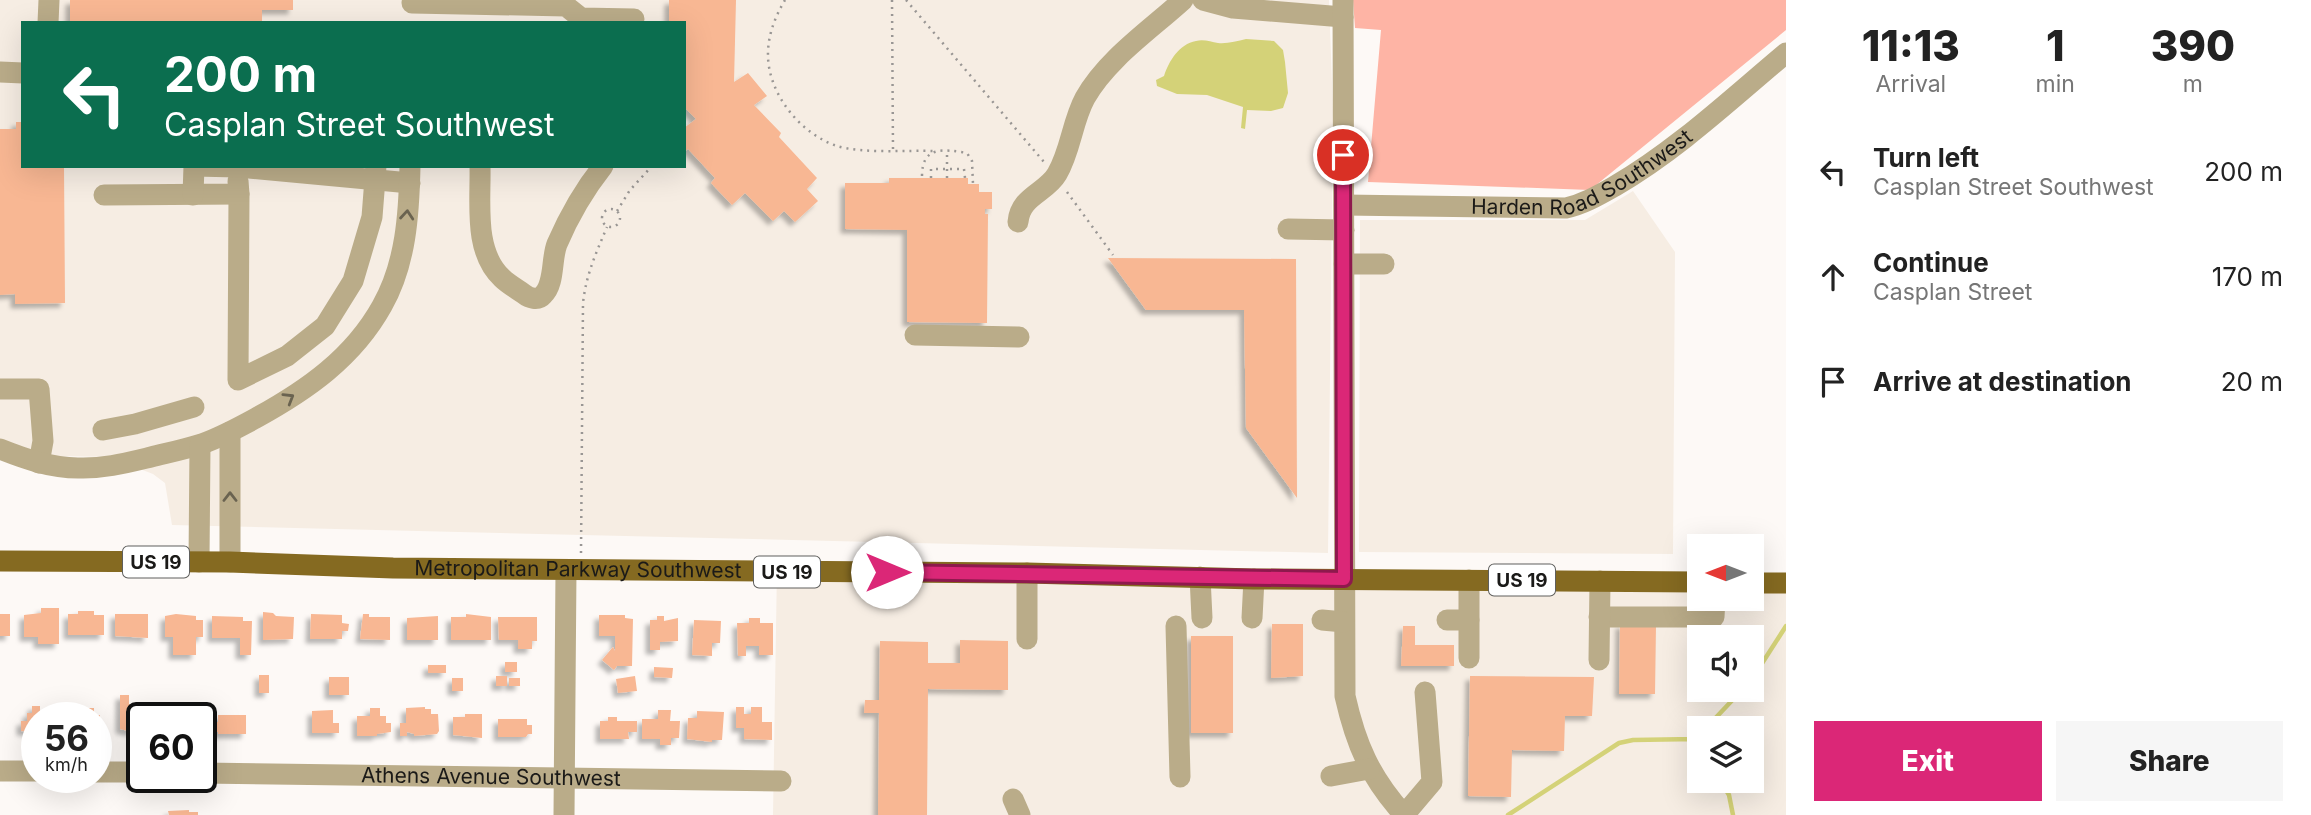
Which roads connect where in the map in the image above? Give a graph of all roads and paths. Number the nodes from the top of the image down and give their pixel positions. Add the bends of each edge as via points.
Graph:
1 (49, 0) edge
2 (785, 0) edge
3 (892, 0) edge
4 (906, 0) edge
5 (1183, 0) edge
6 (1203, 0) edge
7 (412, 9) edge
8 (1343, 9) edge
9 (480, 14) edge
10 (634, 19) dead end
11 (48, 21) edge
12 (1786, 53) edge
13 (0, 72) edge
14 (21, 73) edge
15 (893, 150) junction
16 (935, 151) junction
17 (947, 152) junction
18 (194, 168) edge
19 (238, 168) edge
20 (262, 168) edge
21 (480, 168) edge
22 (601, 168) edge
23 (650, 168) edge
24 (287, 169) edge
25 (947, 169) junction
26 (332, 171) edge
27 (376, 173) edge
28 (410, 174) edge
29 (922, 176) dead end
30 (1055, 177) junction
31 (932, 178) dead end
32 (947, 178) dead end
33 (965, 178) dead end
34 (973, 184) dead end
35 (239, 194) junction
36 (104, 195) dead end
37 (193, 195) junction
38 (1344, 205) junction
39 (617, 211) junction
40 (1018, 222) dead end
41 (607, 227) junction
42 (1288, 229) dead end
43 (1344, 230) junction
44 (1112, 255) dead end
45 (1344, 264) junction
46 (1384, 264) dead end
47 (915, 335) dead end
48 (1019, 337) dead end
49 (0, 389) edge
50 (194, 407) dead end
51 (139, 423) junction
52 (103, 430) dead end
53 (230, 432) junction
54 (200, 444) junction
55 (0, 449) edge
56 (148, 457) junction
57 (39, 463) junction
58 (0, 561) edge
59 (199, 562) junction
60 (230, 562) junction
61 (573, 570) junction
62 (1027, 573) junction
63 (1200, 577) junction
64 (1254, 579) junction
65 (1344, 579) junction
66 (1469, 580) junction
67 (1600, 581) junction
68 (1687, 582) edge
69 (1764, 583) edge
70 (1786, 583) edge
71 (1714, 611) edge
72 (1600, 617) junction
73 (1202, 618) dead end
74 (1252, 618) dead end
75 (1322, 620) dead end
76 (1447, 620) dead end
77 (1469, 620) junction
78 (1344, 621) junction
79 (1175, 626) dead end
80 (1027, 639) dead end
81 (1469, 658) dead end
82 (1599, 660) dead end
83 (1425, 692) dead end
84 (1369, 769) junction
85 (0, 771) edge
86 (21, 771) edge
87 (217, 773) edge
88 (1331, 776) dead end
89 (1180, 777) dead end
90 (564, 778) junction
91 (781, 781) dead end
92 (564, 815) edge
93 (1404, 815) edge

1 - 11 street
2 - 15 path via 773,23 769,56 772,78 785,105 798,122 837,146
3 - 15 path
4 - 30 path
5 - 30 street via 1094,83
6 - 8 street via 1233,8
7 - 9 street
8 - 38 street
9 - 10 street via 566,6 581,18
12 - 38 street, Harden Road Southwest via 1666,152 1579,205
13 - 14 street
15 - 16 path
16 - 17 path
16 - 29 path via 923,163
17 - 25 path
17 - 34 path via 967,153
18 - 37 street
19 - 35 street
20 - 24 street
21 - 22 street via 481,235 488,257 501,278 536,299 548,286 556,246 584,189
23 - 39 path
24 - 26 street
25 - 31 path via 931,169
25 - 32 path
25 - 33 path via 964,169
26 - 27 street
27 - 28 street
27 - 35 street via 372,218 355,279 324,326 287,356 238,380
53 -> 28 street via 321,377 371,325 402,254
30 - 40 street via 1028,200
30 - 44 path
35 - 37 street
36 - 37 street
38 - 43 street
39 - 41 path via 620,222
39 - 41 path via 603,213
41 - 61 path via 590,267 583,303
42 - 43 street
43 - 45 street
45 - 46 street
45 - 65 street
47 - 48 street
49 - 57 street via 40,389 43,441
50 - 51 street
51 - 52 street
51 - 56 street
53 - 54 street
60 -> 53 street
54 - 56 street
54 - 59 street
55 - 57 street
56 - 57 street via 90,468
58 - 59 main road, Metropolitan Parkway Southwest / US 19
59 - 60 main road, Metropolitan Parkway Southwest / US 19
60 - 61 main road, Metropolitan Parkway Southwest / US 19
61 - 62 main road, Metropolitan Parkway Southwest / US 19
61 - 90 street
62 - 63 main road, Metropolitan Parkway Southwest / US 19
62 - 80 street
63 - 64 main road, Metropolitan Parkway Southwest / US 19
63 - 73 street
64 - 65 main road, Metropolitan Parkway Southwest / US 19
64 - 74 street
65 - 66 main road, Metropolitan Parkway Southwest / US 19
65 - 78 street
66 - 67 main road, Metropolitan Parkway Southwest / US 19
66 - 77 street
67 - 68 main road, Metropolitan Parkway Southwest / US 19
67 - 72 street
69 - 70 main road
71 - 72 street via 1714,617
72 - 82 street
75 - 78 street
76 - 77 street
77 - 81 street
78 - 84 street via 1354,689 1353,734
79 - 89 street
83 - 93 street via 1432,782
84 - 88 street
84 - 93 street
85 - 86 street
87 - 90 street, Athens Avenue Southwest
90 - 91 street, Athens Avenue Southwest
90 - 92 street

